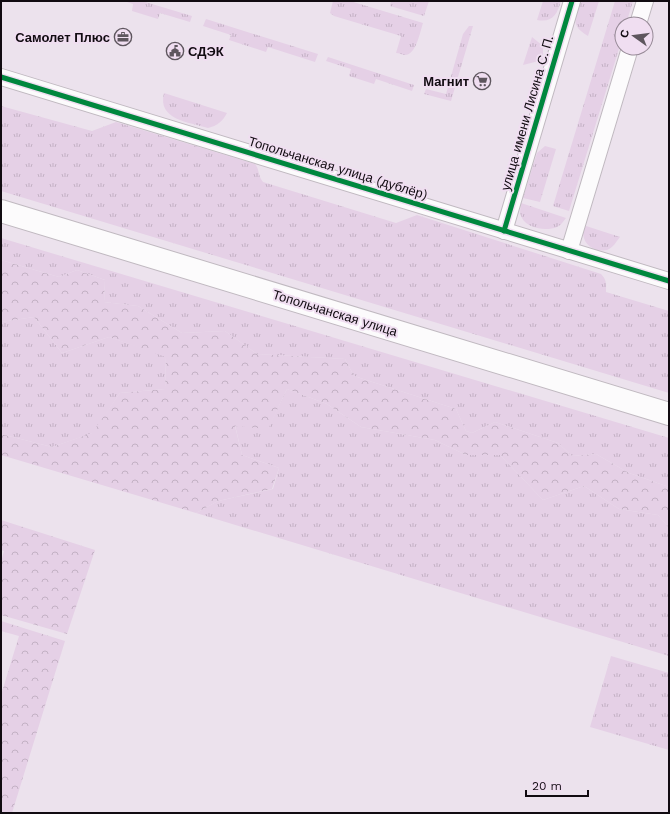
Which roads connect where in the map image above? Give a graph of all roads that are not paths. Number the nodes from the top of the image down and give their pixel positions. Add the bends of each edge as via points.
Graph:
1 (572, 1) edge
2 (644, 1) edge
3 (640, 16) edge
4 (628, 56) edge
5 (1, 77) edge
6 (1, 211) edge
7 (504, 231) junction
8 (569, 250) junction
9 (669, 281) edge
10 (669, 414) edge

1 - 7 street, улица имени Лисина С. П.
2 - 3 street
4 - 8 street
5 - 7 street, Топольчанская улица (дублёр)
6 - 10 main road, Топольчанская улица
7 - 8 street, Топольчанская улица (дублёр)
8 - 9 street, Топольчанская улица (дублёр)

